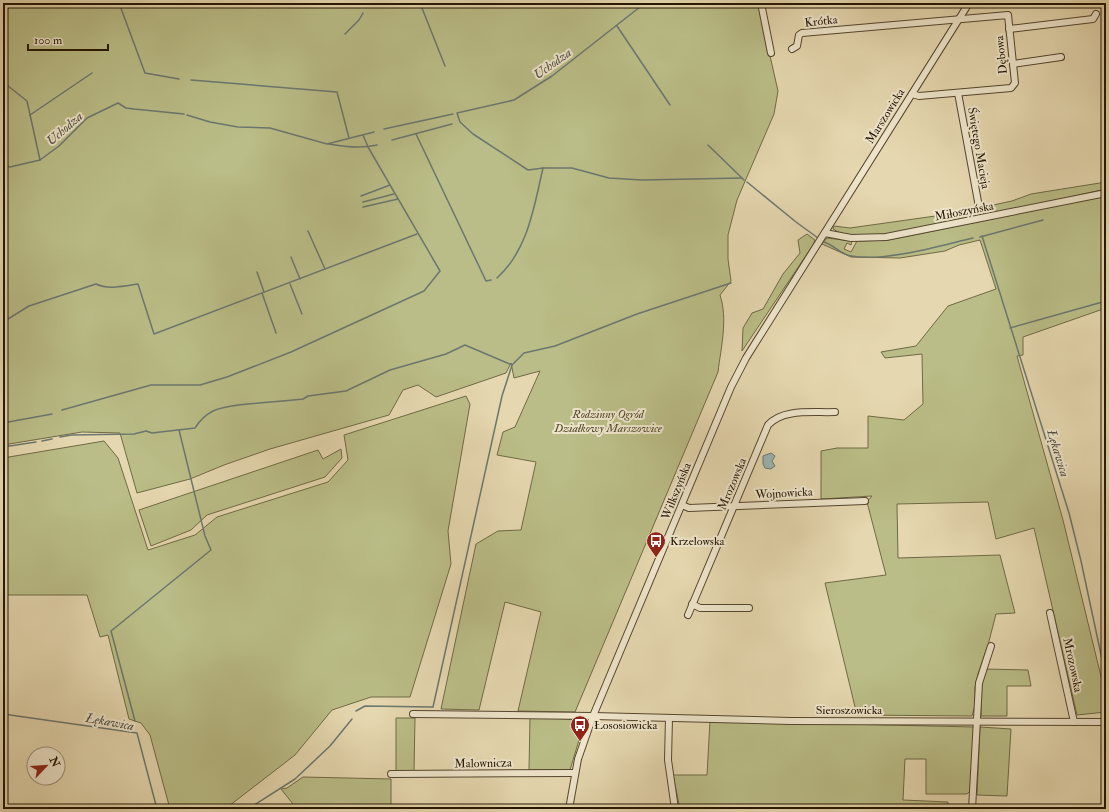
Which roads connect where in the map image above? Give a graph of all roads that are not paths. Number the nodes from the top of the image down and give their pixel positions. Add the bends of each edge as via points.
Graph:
1 (761, 3) edge
2 (969, 3) edge
3 (1096, 14) dead end
4 (959, 18) junction
5 (1009, 29) junction
6 (792, 49) dead end
7 (771, 53) dead end
8 (1061, 57) dead end
9 (1013, 64) junction
10 (958, 93) junction
11 (912, 94) junction
12 (1106, 193) edge
13 (979, 207) dead end
14 (825, 233) junction
15 (820, 241) joint
16 (834, 412) dead end
17 (865, 501) dead end
18 (682, 505) junction
19 (735, 505) junction
20 (692, 604) junction
21 (750, 608) dead end
22 (1050, 613) dead end
23 (688, 615) dead end
24 (991, 646) dead end
25 (413, 714) dead end
26 (593, 716) junction
27 (669, 718) junction
28 (978, 722) junction
29 (1074, 722) junction
30 (1106, 722) edge
31 (575, 773) junction
32 (391, 774) dead end
33 (3, 808) edge
34 (6, 809) edge
35 (569, 809) edge
36 (675, 809) edge
37 (972, 809) edge

1 - 7 street
2 - 4 street, Marszowicka
3 - 5 street via 1093,19
4 - 5 street, Dębowa via 1008,15
4 - 6 street, Krótka via 802,34 799,35 797,46
4 - 11 street, Marszowicka
5 - 9 street, Dębowa
8 - 9 street
9 - 10 street, Dębowa via 1015,83 1011,88
10 - 11 street, Dębowa via 919,96
10 - 13 street, Świętego Macieja
11 - 14 street, Marszowicka
12 - 14 street, Miłoszyńska via 886,237 851,238
14 - 15 street, Marszowicka
15 - 18 street, Wilkszyńska via 735,380
16 - 19 street, Mrozowska via 788,414 772,421
17 - 19 street, Wojnowicka
18 - 19 street, Wojnowicka via 689,508
18 - 26 street, Wilkszyńska
19 - 20 street, Mrozowska
20 - 21 street via 700,608
20 - 23 street, Mrozowska
22 - 29 street, Mrozowska
24 - 28 street via 979,683
25 - 26 street
26 - 27 street, Sieroszowicka
26 - 31 street, Wilkszyńska
27 - 28 street, Sieroszowicka
27 - 36 street via 668,760
28 - 29 street, Sieroszowicka
28 - 37 street
29 - 30 street, Sieroszowicka
31 - 32 street, Malownicza
31 - 35 street, Wilkszyńska
33 - 34 street

